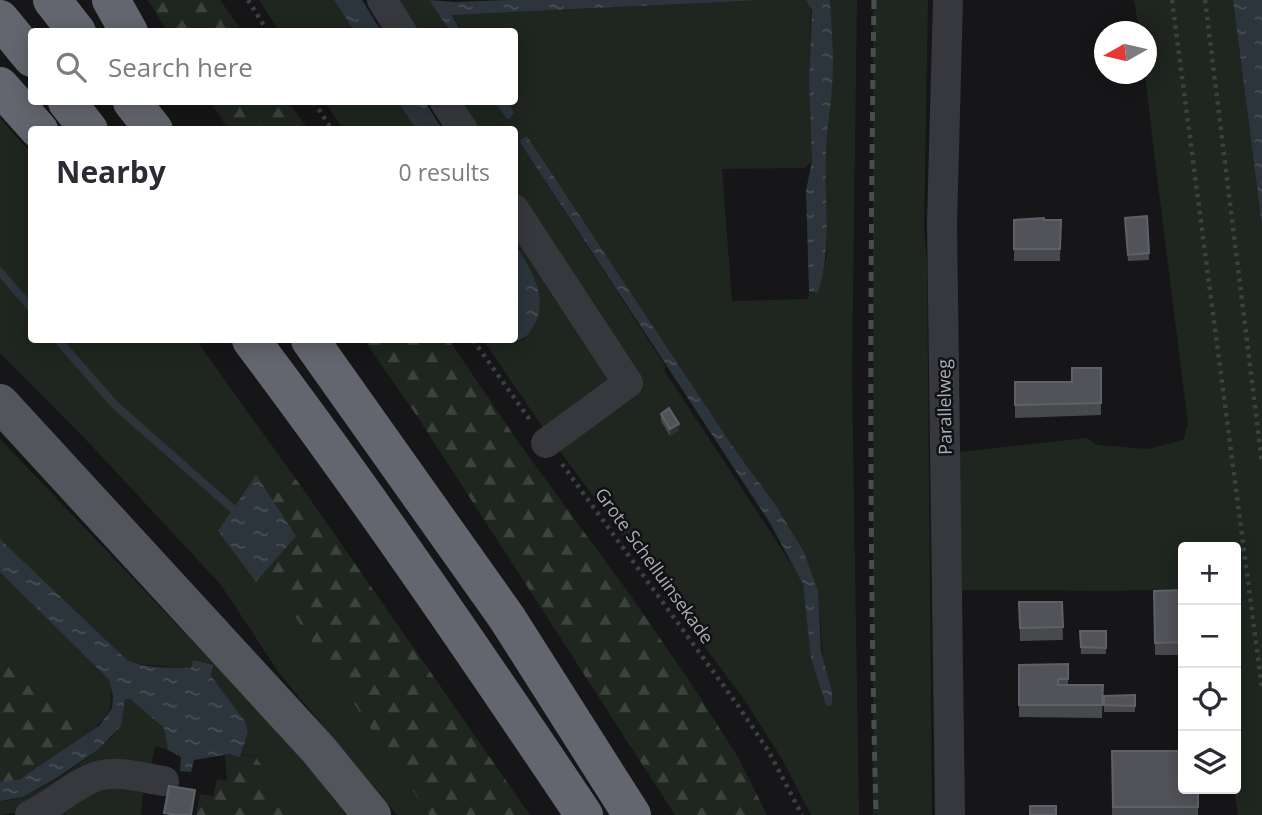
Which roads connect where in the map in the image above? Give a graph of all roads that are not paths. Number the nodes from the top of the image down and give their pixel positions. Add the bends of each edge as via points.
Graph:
1 (52, 0) edge
2 (111, 0) edge
3 (382, 0) edge
4 (948, 0) edge
5 (0, 19) edge
6 (74, 28) edge
7 (127, 28) edge
8 (400, 28) edge
9 (28, 53) edge
10 (0, 86) edge
11 (69, 105) edge
12 (134, 105) edge
13 (164, 105) edge
14 (447, 105) edge
15 (35, 126) edge
16 (86, 126) edge
17 (151, 126) edge
18 (174, 126) edge
19 (460, 126) edge
20 (518, 215) edge
21 (253, 343) edge
22 (312, 343) edge
23 (0, 403) edge
24 (546, 443) road end
25 (164, 781) dead end
26 (30, 815) edge
27 (372, 815) edge
28 (584, 815) edge
29 (632, 815) edge
30 (950, 815) edge

1 - 6 highway
2 - 7 highway
3 - 8 street
4 - 30 street, Parallelweg via 942,223
5 - 9 highway
10 - 15 highway
11 - 16 highway
12 - 17 highway
13 - 18 highway
14 - 19 street
20 - 24 street via 628,383
21 - 28 highway via 431,587
22 - 29 highway via 507,618
23 - 27 main road via 309,739
25 - 26 street via 99,776

